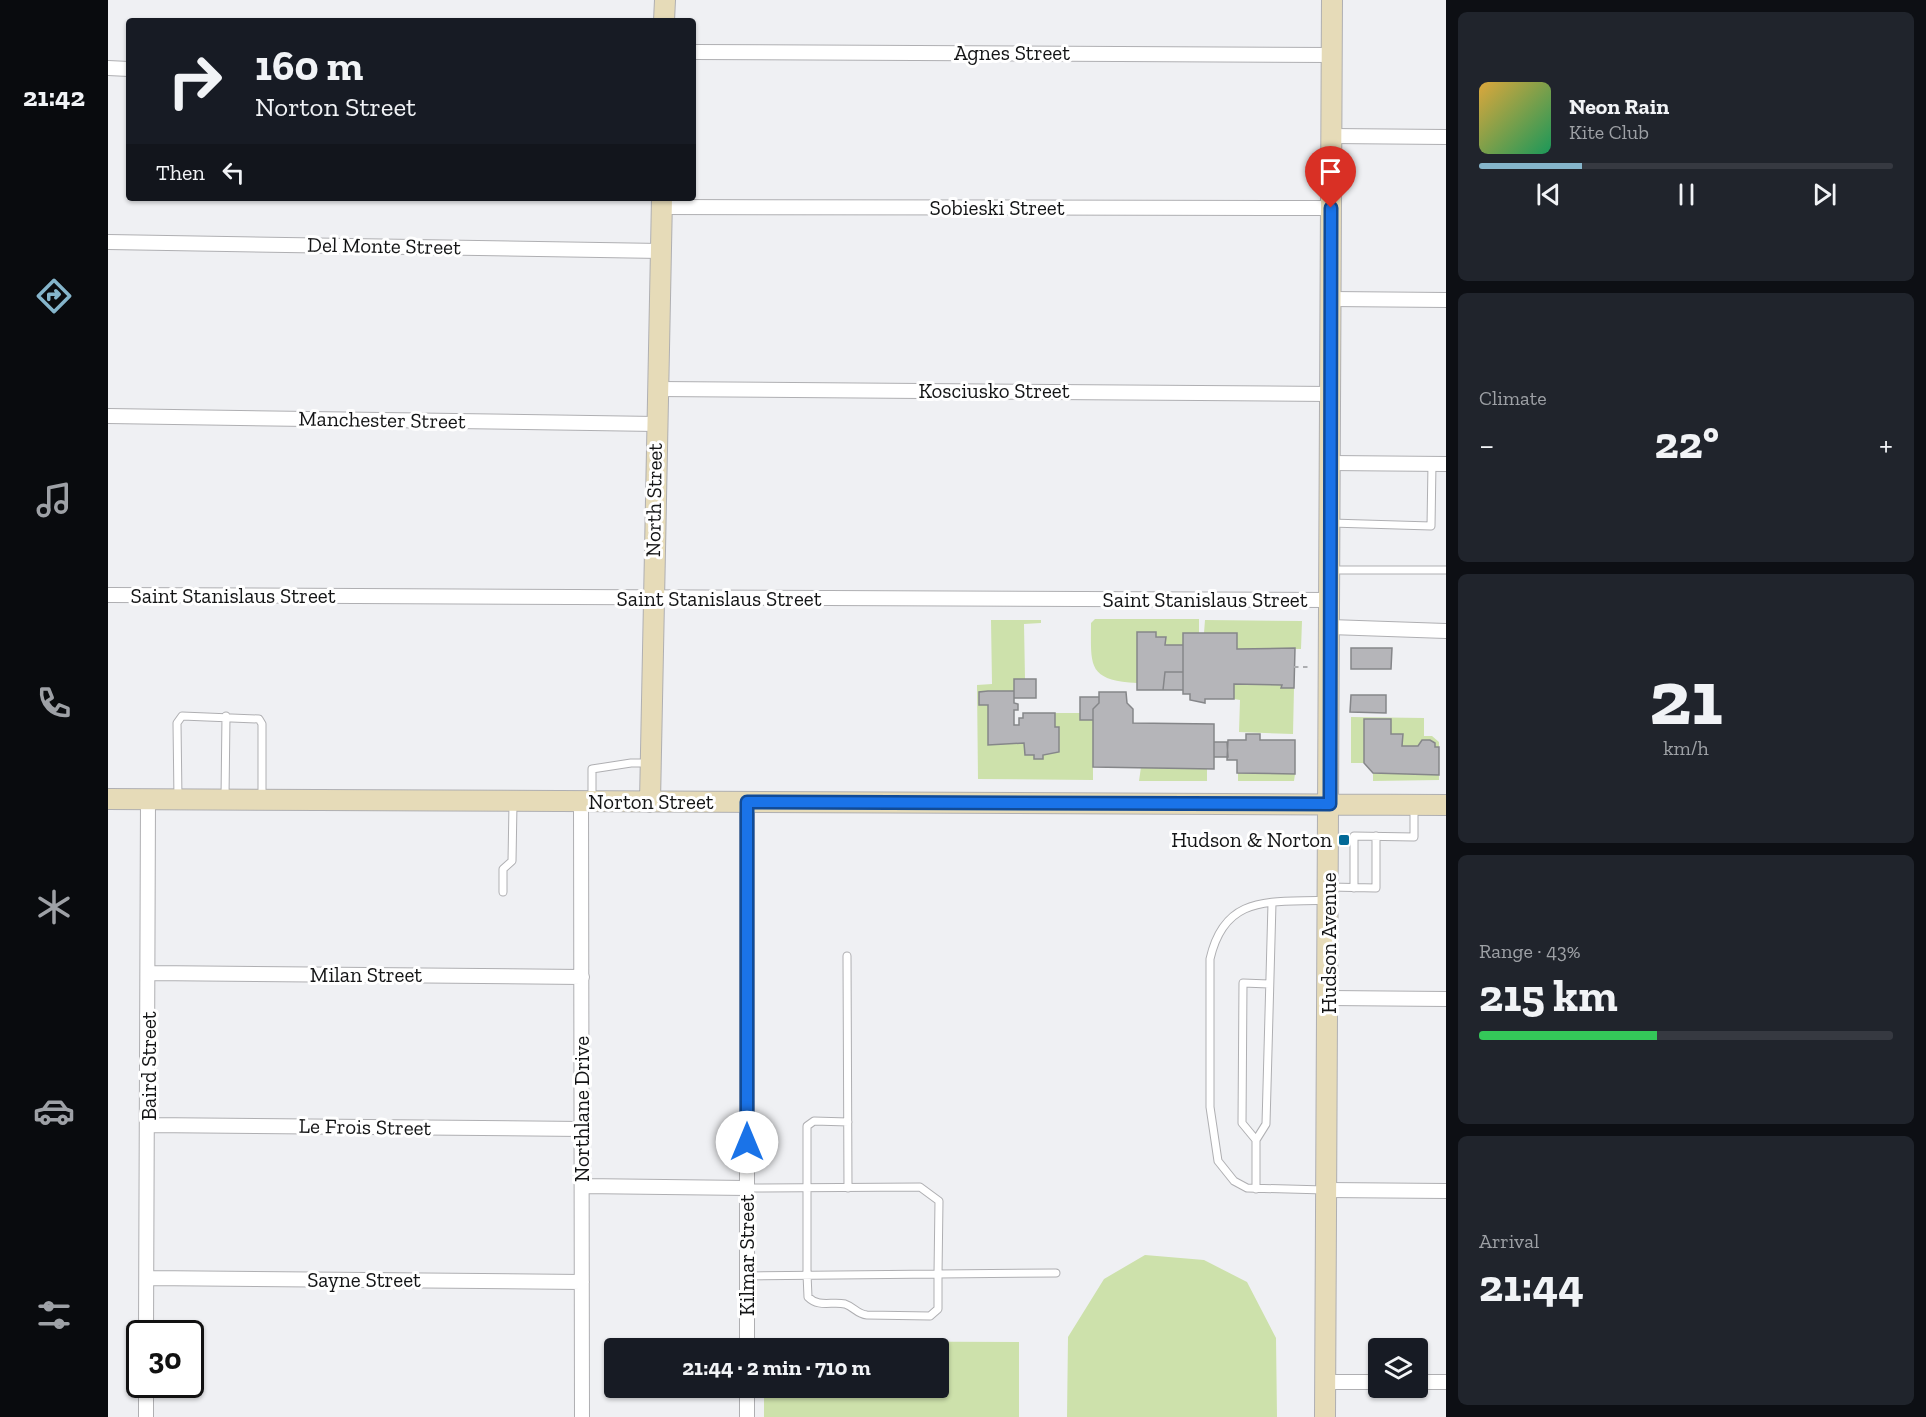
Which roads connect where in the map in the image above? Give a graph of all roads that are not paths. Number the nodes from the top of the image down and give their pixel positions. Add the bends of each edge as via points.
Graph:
1 (664, 0) edge
2 (1332, 0) edge
3 (664, 18) edge
4 (696, 52) edge
5 (1331, 55) junction
6 (108, 68) edge
7 (126, 69) edge
8 (1331, 136) junction
9 (1446, 137) edge
10 (662, 203) edge
11 (1331, 208) junction
12 (108, 242) edge
13 (661, 251) junction
14 (1331, 299) junction
15 (1446, 300) edge
16 (657, 389) junction
17 (1330, 394) junction
18 (108, 416) edge
19 (656, 424) junction
20 (1330, 463) junction
21 (1439, 464) edge
22 (1330, 523) junction
23 (1330, 570) junction
24 (1446, 570) edge
25 (108, 595) edge
26 (652, 599) junction
27 (1330, 600) junction
28 (1330, 627) junction
29 (1446, 631) edge
30 (226, 716) junction
31 (650, 764) junction
32 (108, 799) edge
33 (148, 800) junction
34 (178, 800) junction
35 (225, 800) junction
36 (262, 800) junction
37 (513, 801) junction
38 (587, 802) junction
39 (650, 802) junction
40 (747, 802) junction
41 (1330, 804) junction
42 (1414, 805) junction
43 (1446, 805) edge
44 (1376, 836) junction
45 (1354, 888) junction
46 (502, 892) dead end
47 (1330, 894) junction
48 (1272, 903) junction
49 (847, 956) dead end
50 (149, 974) junction
51 (582, 977) junction
52 (1269, 984) junction
53 (1329, 998) junction
54 (1446, 999) edge
55 (848, 1122) junction
56 (148, 1125) junction
57 (582, 1129) junction
58 (1256, 1140) junction
59 (582, 1186) junction
60 (807, 1187) junction
61 (747, 1188) junction
62 (848, 1188) junction
63 (1256, 1189) junction
64 (1327, 1190) junction
65 (1446, 1191) edge
66 (1056, 1273) dead end
67 (807, 1274) junction
68 (938, 1274) junction
69 (747, 1276) junction
70 (147, 1278) junction
71 (582, 1282) junction
72 (146, 1320) edge
73 (747, 1338) edge
74 (1326, 1382) junction
75 (1368, 1382) edge
76 (1428, 1382) edge
77 (1446, 1382) edge
78 (146, 1398) edge
79 (747, 1398) edge
80 (146, 1417) edge
81 (582, 1417) edge
82 (747, 1417) edge
83 (1325, 1417) edge

1 - 3 main road
2 - 5 main road, Hudson Avenue
4 - 5 street, Agnes Street
5 - 8 main road, Hudson Avenue
6 - 7 street
8 - 9 street
8 - 11 main road, Hudson Avenue
10 - 11 street, Sobieski Street
10 - 13 main road, North Street
11 - 14 main road, Hudson Avenue
12 - 13 street, Del Monte Street
13 - 16 main road, North Street
14 - 15 street
14 - 17 main road, Hudson Avenue
16 - 17 street, Kosciusko Street
16 - 19 main road, North Street
17 - 20 main road, Hudson Avenue
18 - 19 street, Manchester Street
19 - 26 main road, North Street
20 - 21 street
20 - 22 main road, Hudson Avenue
21 - 22 lane via 1431,526
22 - 23 main road, Hudson Avenue
23 - 24 lane
23 - 27 main road, Hudson Avenue
25 - 26 street, Saint Stanislaus Street
26 - 27 street, Saint Stanislaus Street
26 - 31 main road, North Street
27 - 28 main road, Hudson Avenue
28 - 29 street
28 - 41 main road, Hudson Avenue
30 - 34 lane via 182,716 178,720
30 - 35 lane
30 - 36 lane via 261,721
31 - 38 lane via 592,768
31 - 39 main road, North Street
32 - 33 main road, Norton Street
33 - 34 main road, Norton Street
33 - 50 street, Baird Street
34 - 35 main road, Norton Street
35 - 36 main road, Norton Street
36 - 37 main road, Norton Street
37 - 38 main road, Norton Street
37 - 46 lane via 512,861 503,869
38 - 39 main road, Norton Street
38 - 51 street, Northlane Drive
39 - 40 main road, Norton Street
40 - 41 main road, Norton Street
40 - 61 street, Kilmar Street
41 - 42 main road, Norton Street
41 - 47 main road, Hudson Avenue
42 - 43 main road, Norton Street
42 - 44 lane via 1414,837
44 - 45 lane via 1376,888
44 - 45 lane via 1354,836
45 - 47 lane
47 - 48 lane
47 - 53 main road, Hudson Avenue
48 - 52 lane
48 - 63 lane via 1236,911 1215,940 1210,959 1213,1140 1218,1161 1233,1181
49 - 55 lane
50 - 51 street, Milan Street
50 - 56 street, Baird Street
51 - 57 street, Northlane Drive
52 - 58 lane via 1266,1124
52 - 58 lane via 1243,983 1242,1124
53 - 54 street
53 - 64 main road, Hudson Avenue
55 - 60 lane via 814,1121 807,1126
55 - 62 lane
56 - 57 street, Le Frois Street
56 - 70 street, Baird Street
57 - 59 street, Northlane Drive
58 - 63 lane
59 - 61 street
59 - 71 street, Northlane Drive
60 - 61 lane
60 - 62 lane
60 - 67 lane
61 - 69 street, Kilmar Street
62 - 68 lane via 920,1187 939,1201
63 - 64 lane
64 - 65 street
64 - 74 main road, Hudson Avenue
66 - 68 lane
67 - 68 lane
67 - 68 lane via 808,1297 814,1302 845,1304 867,1315 930,1316 938,1310
67 - 69 lane
69 - 73 street, Kilmar Street
70 - 71 street, Sayne Street
70 - 72 street, Baird Street
71 - 81 street, Northlane Drive
74 - 75 street
74 - 83 main road, Hudson Avenue
76 - 77 street
78 - 80 street
79 - 82 street

